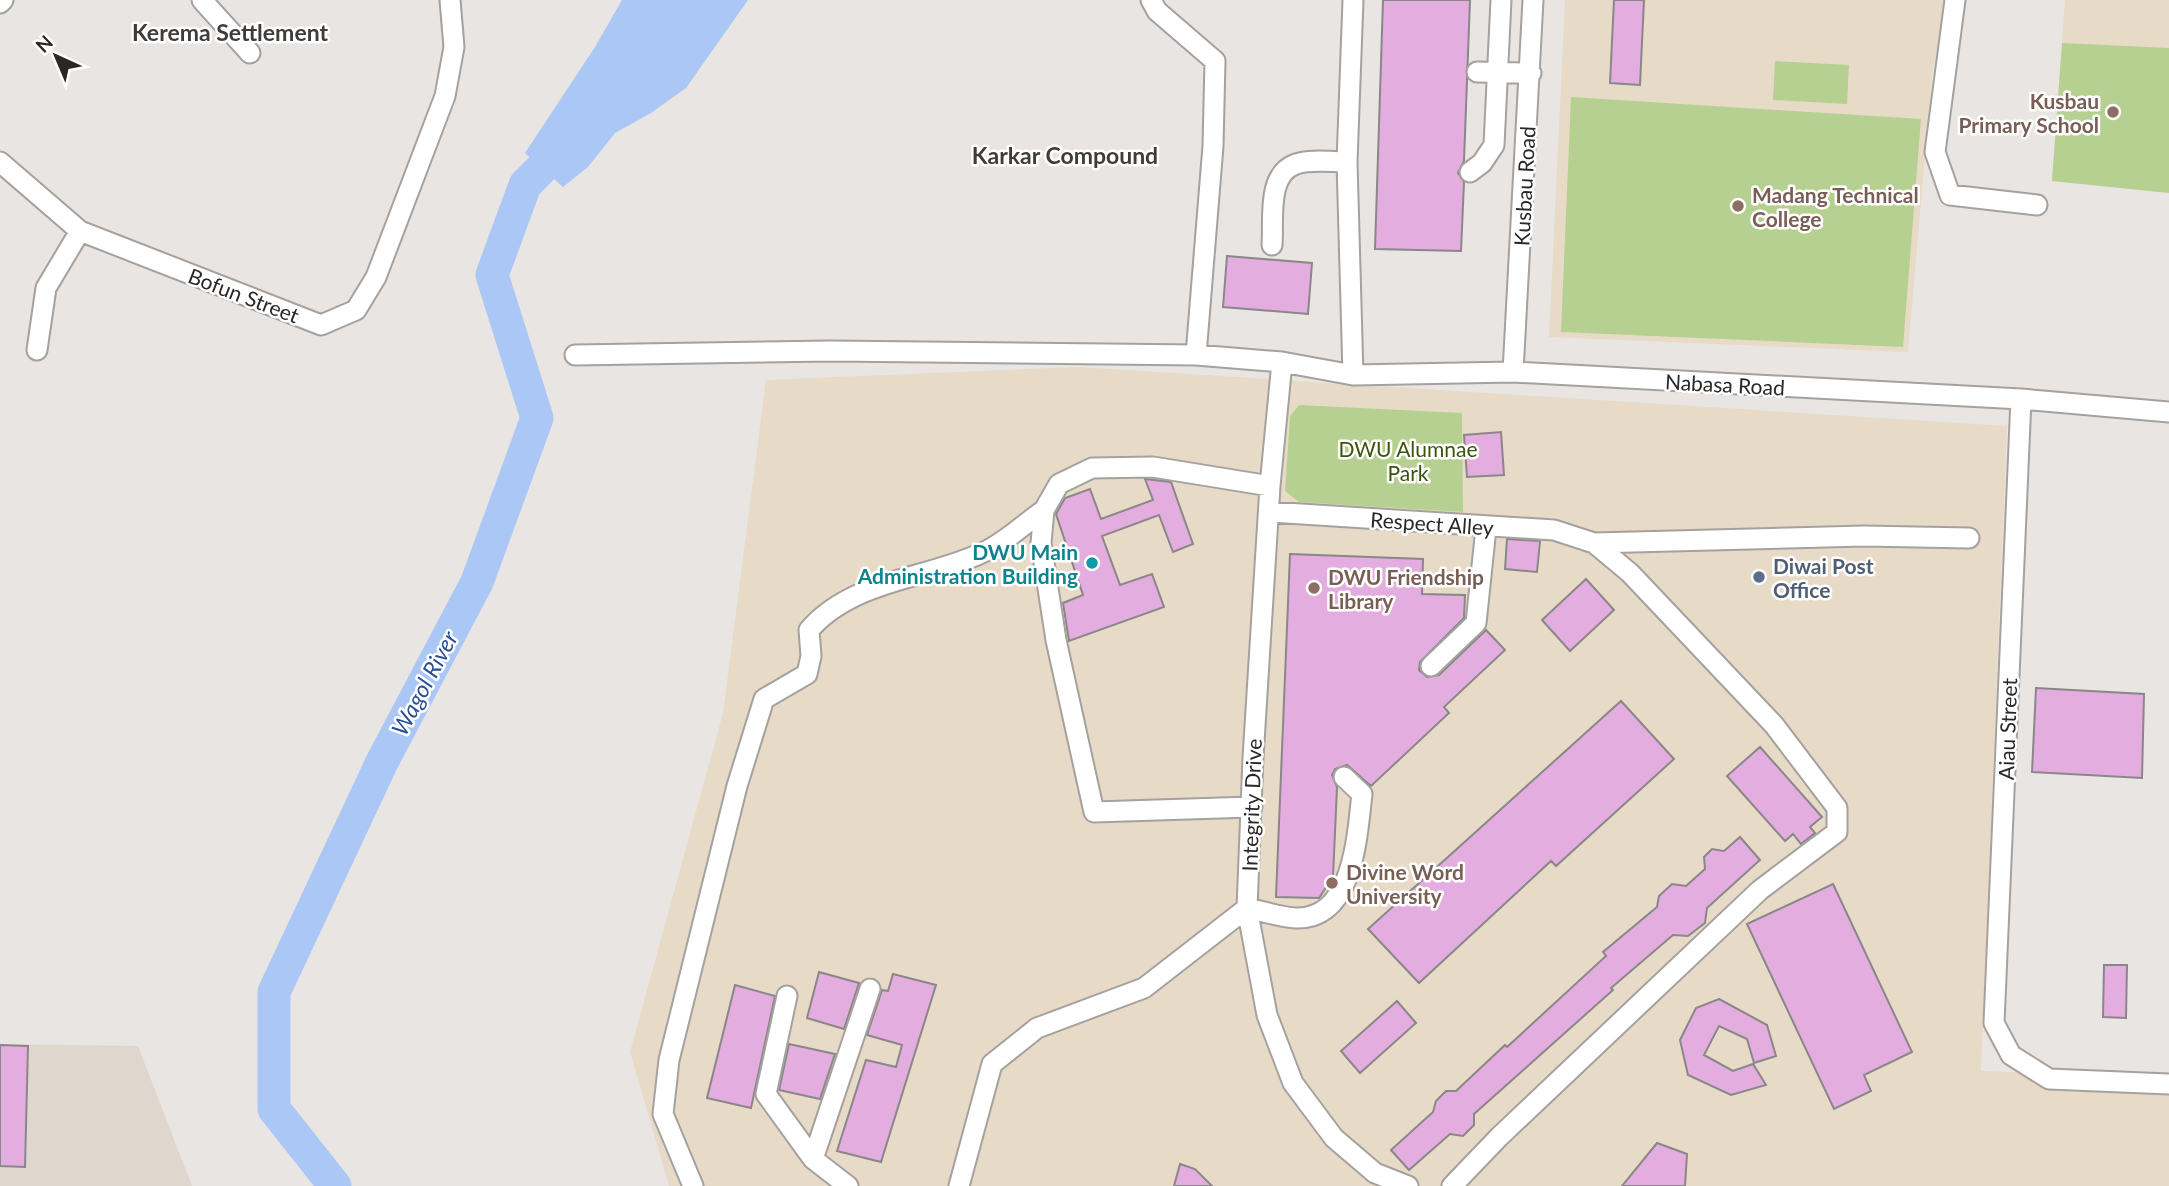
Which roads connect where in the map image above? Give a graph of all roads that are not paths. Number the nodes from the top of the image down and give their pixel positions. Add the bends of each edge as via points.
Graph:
1 (202, 0) edge
2 (450, 0) edge
3 (1151, 0) edge
4 (1353, 0) edge
5 (1501, 0) edge
6 (1533, 0) edge
7 (1955, 0) edge
8 (250, 53) dead end
9 (1477, 72) dead end
10 (1497, 73) junction
11 (1531, 73) junction
12 (0, 162) edge
13 (1347, 162) junction
14 (1470, 172) dead end
15 (2037, 205) dead end
16 (80, 231) junction
17 (1272, 245) dead end
18 (37, 350) dead end
19 (575, 355) dead end
20 (1196, 355) junction
21 (1282, 362) junction
22 (1513, 372) junction
23 (1353, 375) junction
24 (2021, 399) junction
25 (2169, 412) edge
26 (1270, 486) junction
27 (1044, 510) junction
28 (1269, 512) junction
29 (1486, 528) junction
30 (1969, 538) dead end
31 (1594, 543) junction
32 (1431, 666) dead end
33 (1344, 776) dead end
34 (1252, 807) junction
35 (1247, 908) junction
36 (870, 989) dead end
37 (787, 996) dead end
38 (2169, 1084) edge
39 (813, 1159) junction
40 (694, 1186) edge
41 (848, 1186) edge
42 (959, 1186) edge
43 (1408, 1186) edge
44 (1451, 1186) edge

1 - 8 street
2 - 16 street, Bofun Street via 454,47 445,96 376,277 356,310 321,325
3 - 20 street via 1157,11 1215,61
4 - 13 street
5 - 10 street
6 - 11 street, Kusbau Road
7 - 15 street via 1935,152 1950,195
9 - 10 street
10 - 11 street
10 - 14 street via 1494,145
11 - 22 street, Kusbau Road
12 - 16 street, Bofun Street
13 - 17 street via 1296,164 1284,173 1276,183
13 - 23 street
16 - 18 street via 46,288
19 - 20 street, Nabasa Road via 831,351
20 - 21 street, Nabasa Road
21 - 23 street, Nabasa Road
21 - 26 street, Integrity Drive
22 - 23 street, Nabasa Road
22 - 24 street, Nabasa Road
24 - 25 street, Nabasa Road
24 - 38 street, Aiau Street via 1994,1023 2011,1055 2049,1079
26 - 27 street via 1153,467 1092,468 1059,484
26 - 28 street, Integrity Drive
27 - 34 street via 1041,543 1056,640 1094,813
27 - 40 street via 988,550 943,569 884,583 820,617 809,630 807,674 764,699 737,786 669,1060 663,1114
28 - 29 street, Respect Alley
28 - 34 street, Integrity Drive
29 - 31 street, Respect Alley via 1554,530
29 - 32 street via 1476,623
30 - 31 street
31 - 44 street via 1630,573 1774,725 1838,808 1838,832 1760,890
33 - 35 street via 1362,794 1353,862 1334,903 1314,915 1296,918
34 - 35 street, Integrity Drive
35 - 42 street via 1144,988 1037,1028 992,1064
35 - 43 street, Integrity Drive via 1267,1015 1293,1083 1334,1138 1375,1173
36 - 39 street
37 - 39 street via 766,1094
39 - 41 street

